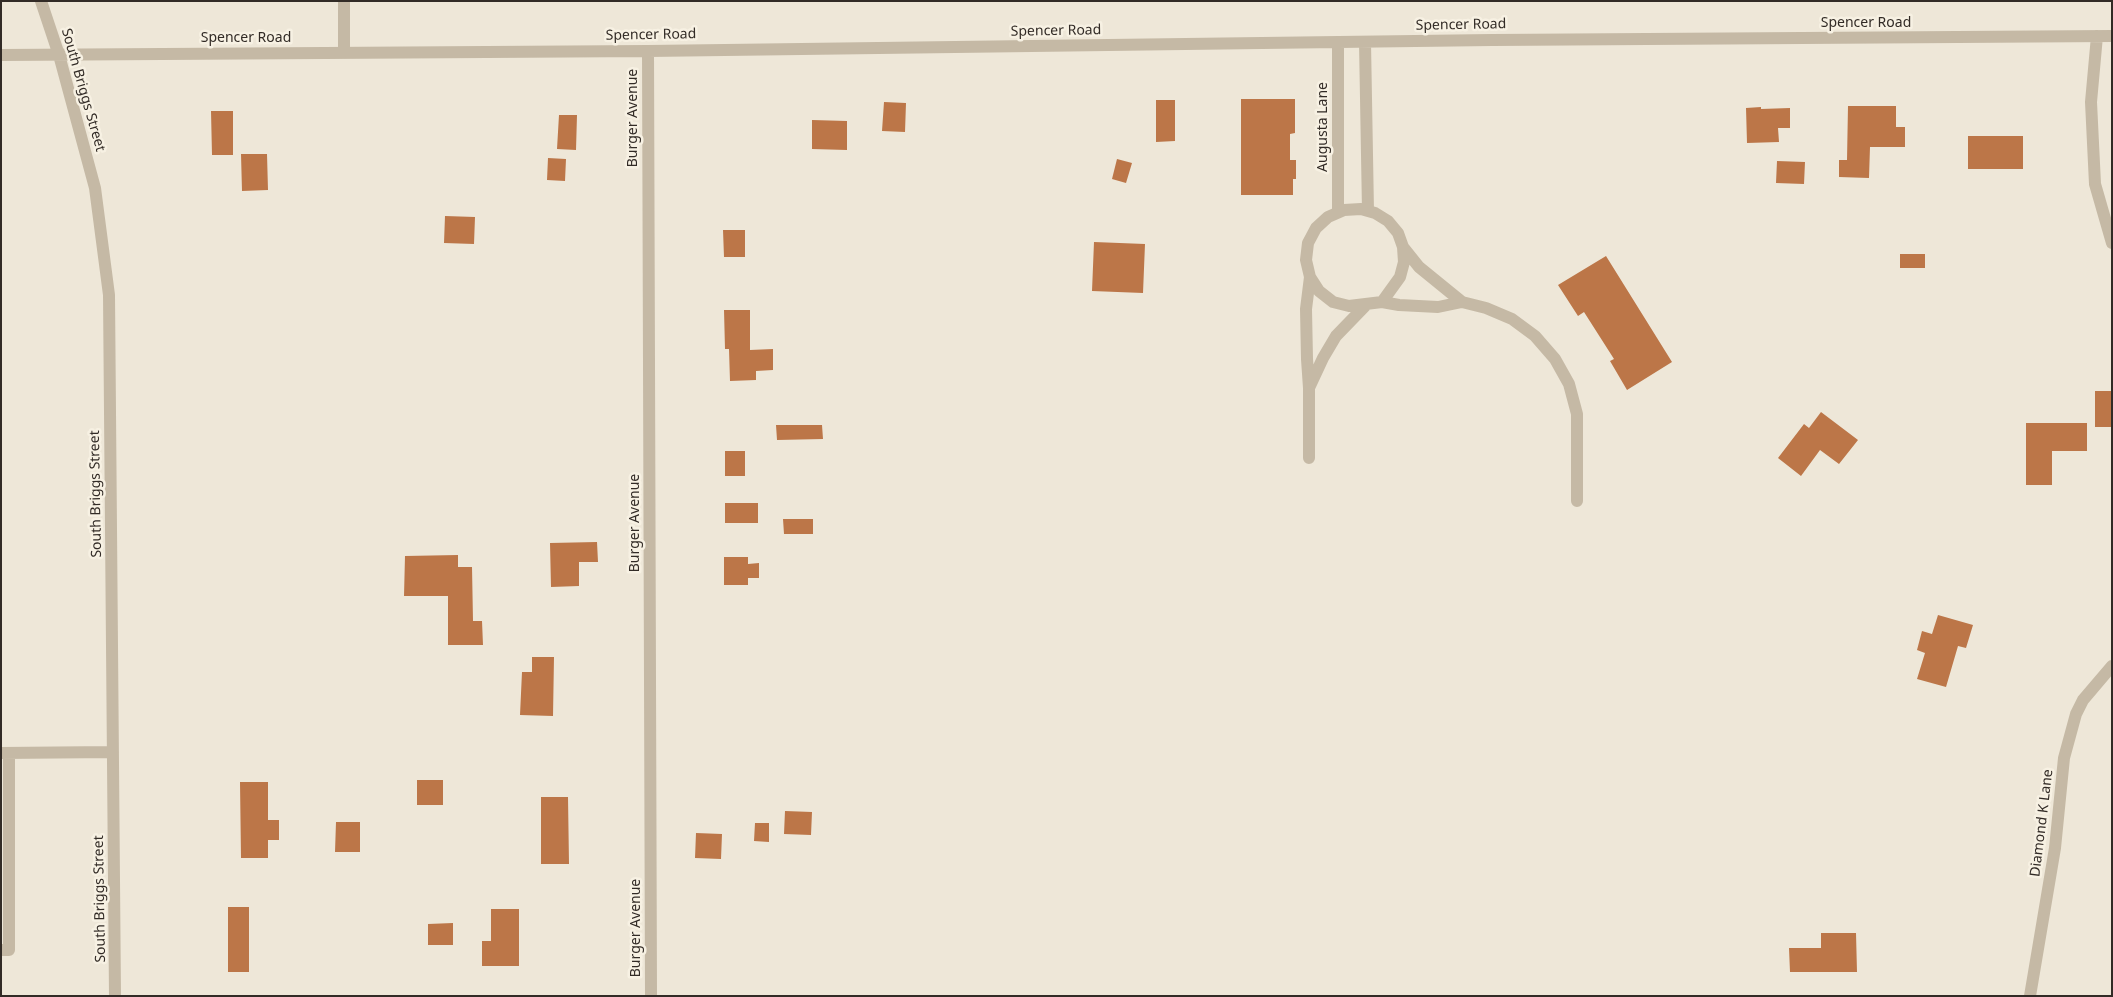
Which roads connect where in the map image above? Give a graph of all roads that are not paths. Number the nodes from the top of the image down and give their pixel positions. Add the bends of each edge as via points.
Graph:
1 (41, 1) edge
2 (344, 1) edge
3 (2097, 36) junction
4 (2112, 36) edge
5 (1338, 42) junction
6 (1365, 42) junction
7 (648, 51) junction
8 (344, 53) junction
9 (59, 54) junction
10 (1, 55) edge
11 (1368, 211) junction
12 (1338, 212) junction
13 (2112, 243) edge
14 (1403, 247) junction
15 (1310, 277) junction
16 (1382, 302) junction
17 (1462, 302) junction
18 (1366, 305) junction
19 (1309, 388) junction
20 (1309, 458) dead end
21 (1577, 501) dead end
22 (2112, 666) edge
23 (113, 752) junction
24 (5, 753) edge
25 (1, 950) edge
26 (116, 996) edge
27 (651, 996) edge
28 (2030, 996) edge

1 - 9 street, South Briggs Street
2 - 8 street
3 - 4 street, Spencer Road
3 - 6 street, Spencer Road
3 - 13 street via 2091,102 2095,184
5 - 6 street, Spencer Road
5 - 7 street, Spencer Road
5 - 12 street, Augusta Lane
6 - 11 street
7 - 8 street, Spencer Road
7 - 27 street, Burger Avenue
8 - 9 street, Spencer Road
9 - 10 street, Spencer Road
9 - 23 street, South Briggs Street via 95,188 109,295
11 - 12 street
11 - 14 street via 1388,221 1398,233
12 - 15 street via 1316,228 1308,244 1306,260
14 - 16 street via 1400,277
14 - 17 street via 1418,267
15 - 18 street via 1319,291 1333,302 1349,306
15 - 19 street via 1306,309
16 - 17 street via 1438,307
16 - 18 street
17 - 21 street via 1512,319 1535,336 1555,359 1569,384 1577,414
18 - 19 street via 1336,336
19 - 20 street
22 - 28 street, Diamond K Lane via 2083,700 2064,758 2055,848
23 - 24 street
23 - 26 street, South Briggs Street
24 - 25 street via 9,950

